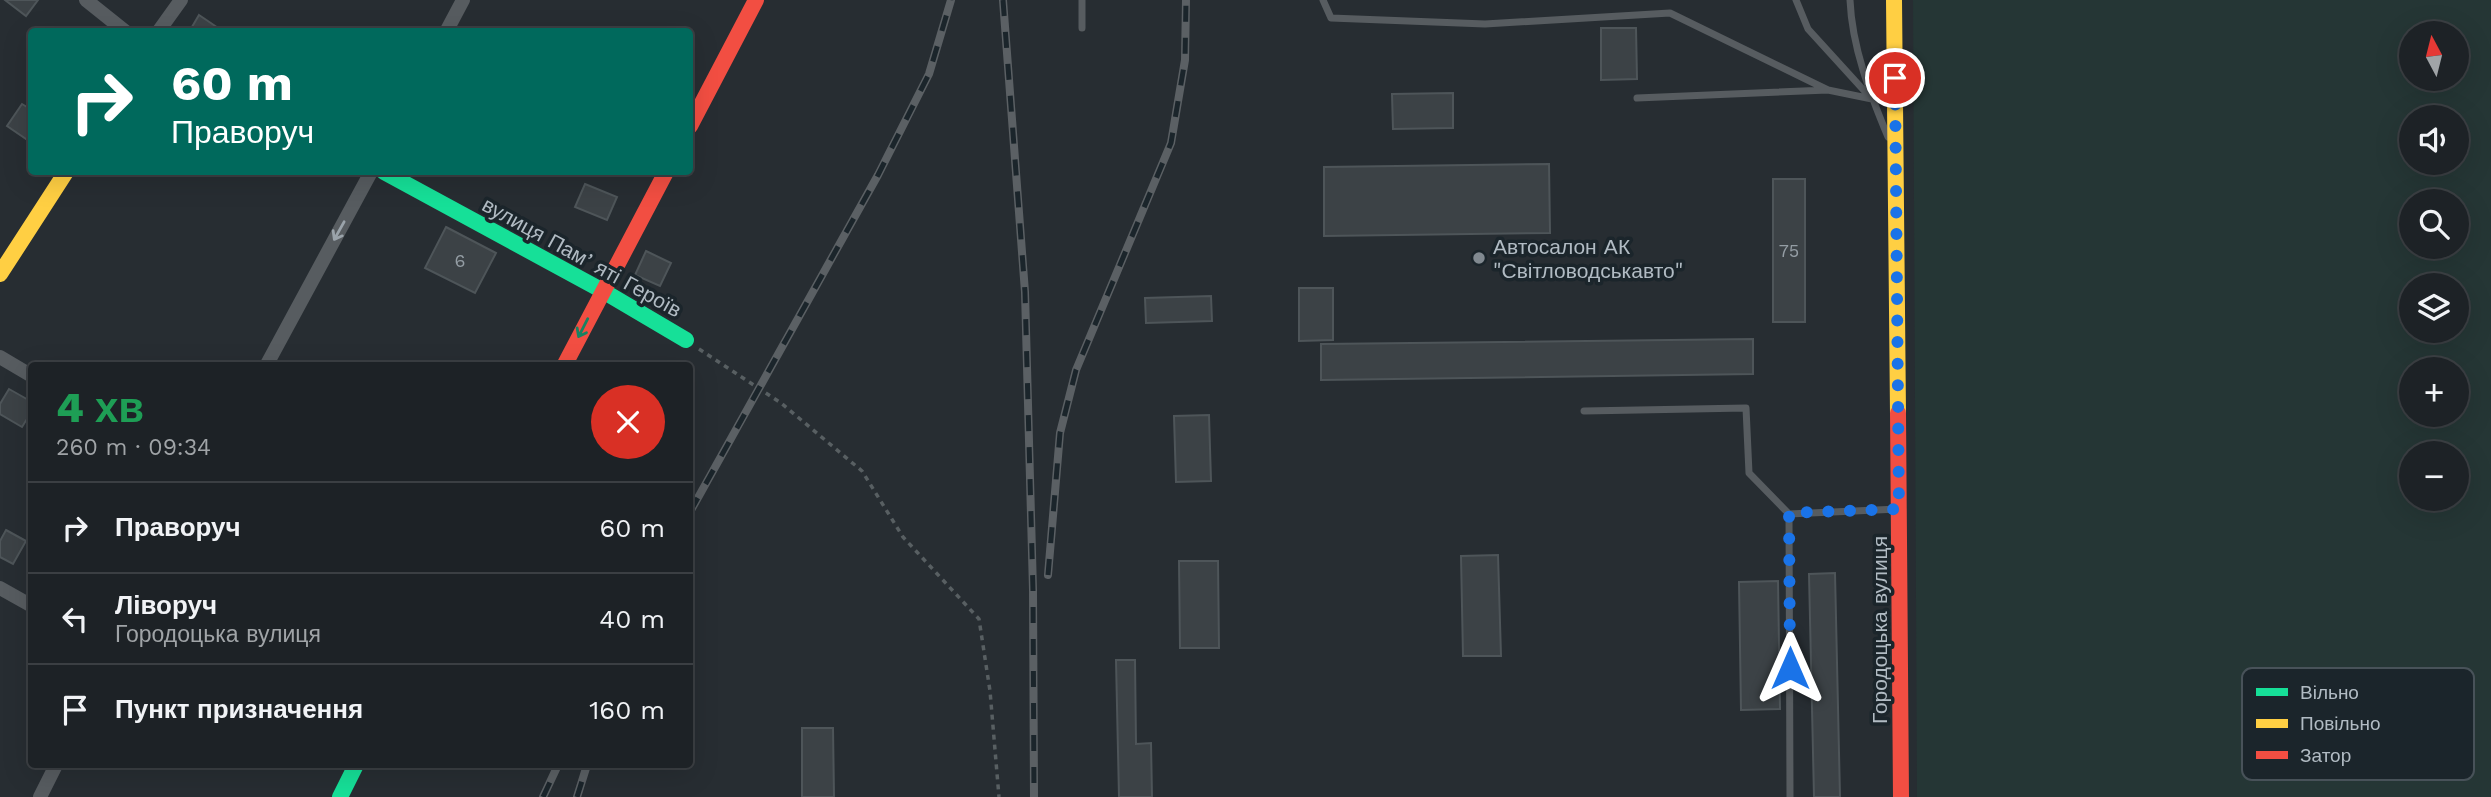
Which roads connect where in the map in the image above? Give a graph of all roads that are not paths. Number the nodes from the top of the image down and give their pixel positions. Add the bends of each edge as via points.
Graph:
1 (86, 0) edge
2 (181, 0) edge
3 (463, 0) edge
4 (756, 0) edge
5 (1082, 0) edge
6 (1323, 0) edge
7 (1796, 0) edge
8 (1850, 0) edge
9 (1894, 0) edge
10 (121, 28) edge
11 (161, 28) edge
12 (448, 28) edge
13 (1082, 28) dead end
14 (1828, 90) junction
15 (1637, 98) dead end
16 (1872, 99) junction
17 (693, 120) edge
18 (1896, 156) junction
19 (64, 175) edge
20 (369, 175) edge
21 (390, 175) edge
22 (664, 175) edge
23 (0, 274) edge
24 (603, 291) junction
25 (686, 340) road end
26 (0, 357) edge
27 (268, 362) edge
28 (566, 362) edge
29 (28, 374) edge
30 (1584, 411) dead end
31 (1899, 509) junction
32 (1789, 513) junction
33 (0, 588) edge
34 (28, 604) edge
35 (54, 768) edge
36 (354, 768) edge
37 (40, 797) edge
38 (340, 797) edge
39 (1790, 797) edge
40 (1901, 797) edge

1 - 10 street
2 - 11 street
3 - 12 street
4 - 17 street
5 - 13 lane
6 - 14 lane via 1331,18 1485,24 1670,13
7 - 16 lane via 1808,29
8 - 16 lane via 1851,21
9 - 18 street, Городоцька вулиця
14 - 15 lane
14 - 16 lane
16 - 18 lane
18 - 31 street, Городоцька вулиця
19 - 23 street
20 -> 27 street
21 - 24 street, вулиця Памʼяті Героїв
22 - 24 street
24 - 25 street, вулиця Памʼяті Героїв
24 -> 28 street
26 - 29 street
30 - 32 lane via 1746,408 1749,473
31 - 32 lane
31 - 40 street, Городоцька вулиця
32 - 39 lane
33 - 34 street
35 - 37 street
36 - 38 street

